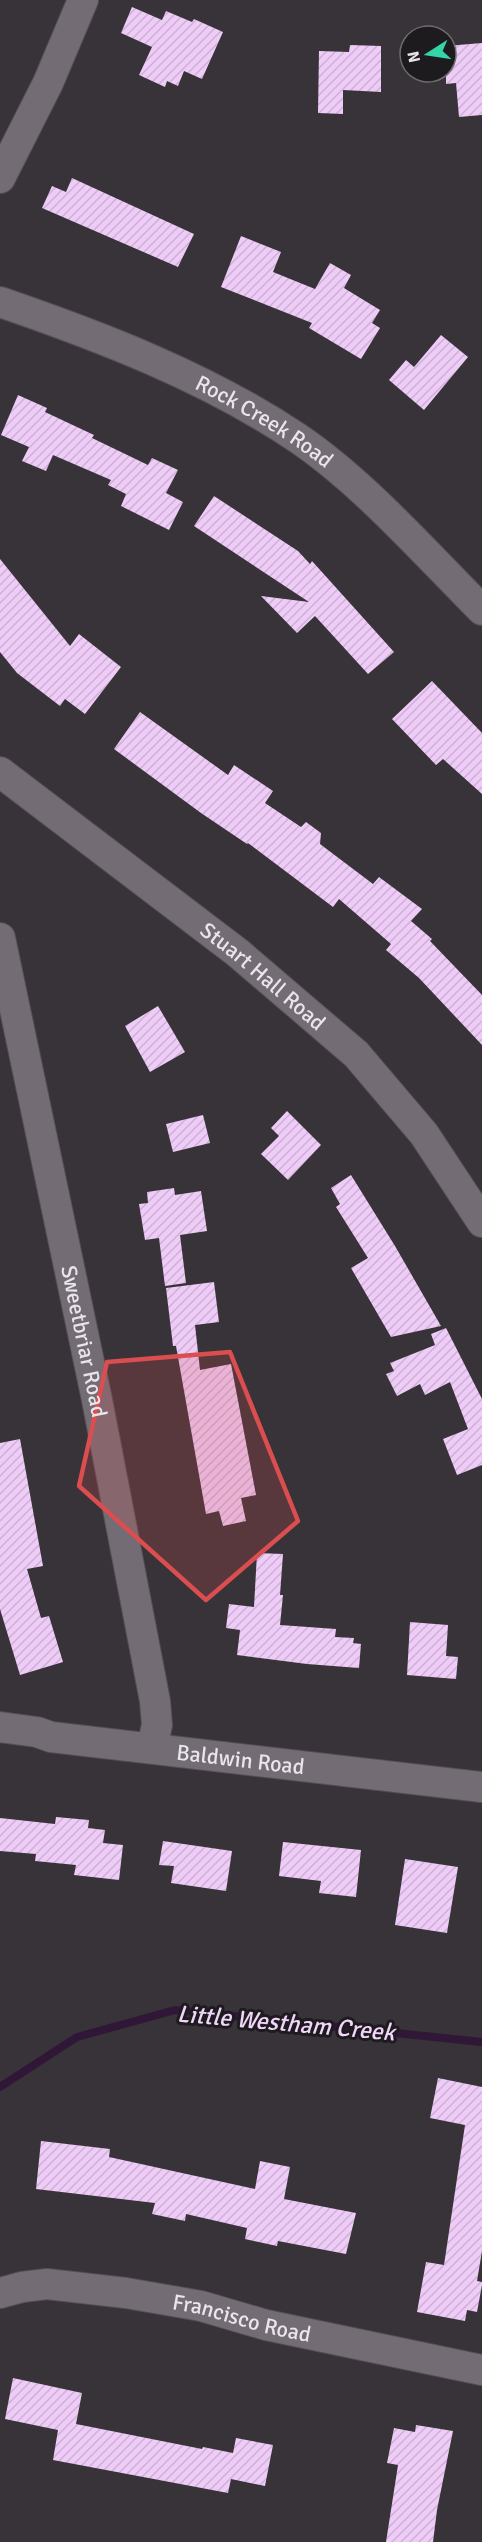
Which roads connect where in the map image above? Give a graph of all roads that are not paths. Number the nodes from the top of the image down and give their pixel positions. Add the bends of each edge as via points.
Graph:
1 (83, 0) edge
2 (0, 178) edge
3 (0, 302) edge
4 (482, 610) edge
5 (0, 772) edge
6 (0, 938) edge
7 (482, 1222) edge
8 (0, 1727) edge
9 (152, 1748) junction
10 (482, 1787) edge
11 (0, 2293) edge
12 (482, 2370) edge

1 - 2 street via 48,83
3 - 4 street, Rock Creek Road via 150,359 242,404 298,438 357,486
5 - 7 street, Stuart Hall Road via 238,953 356,1054 424,1134
6 - 9 street, Sweetbriar Road via 97,1400 155,1701
8 - 9 street, Baldwin Road
9 - 10 street, Baldwin Road
11 - 12 street, Francisco Road via 47,2284 126,2293 201,2306 266,2325

